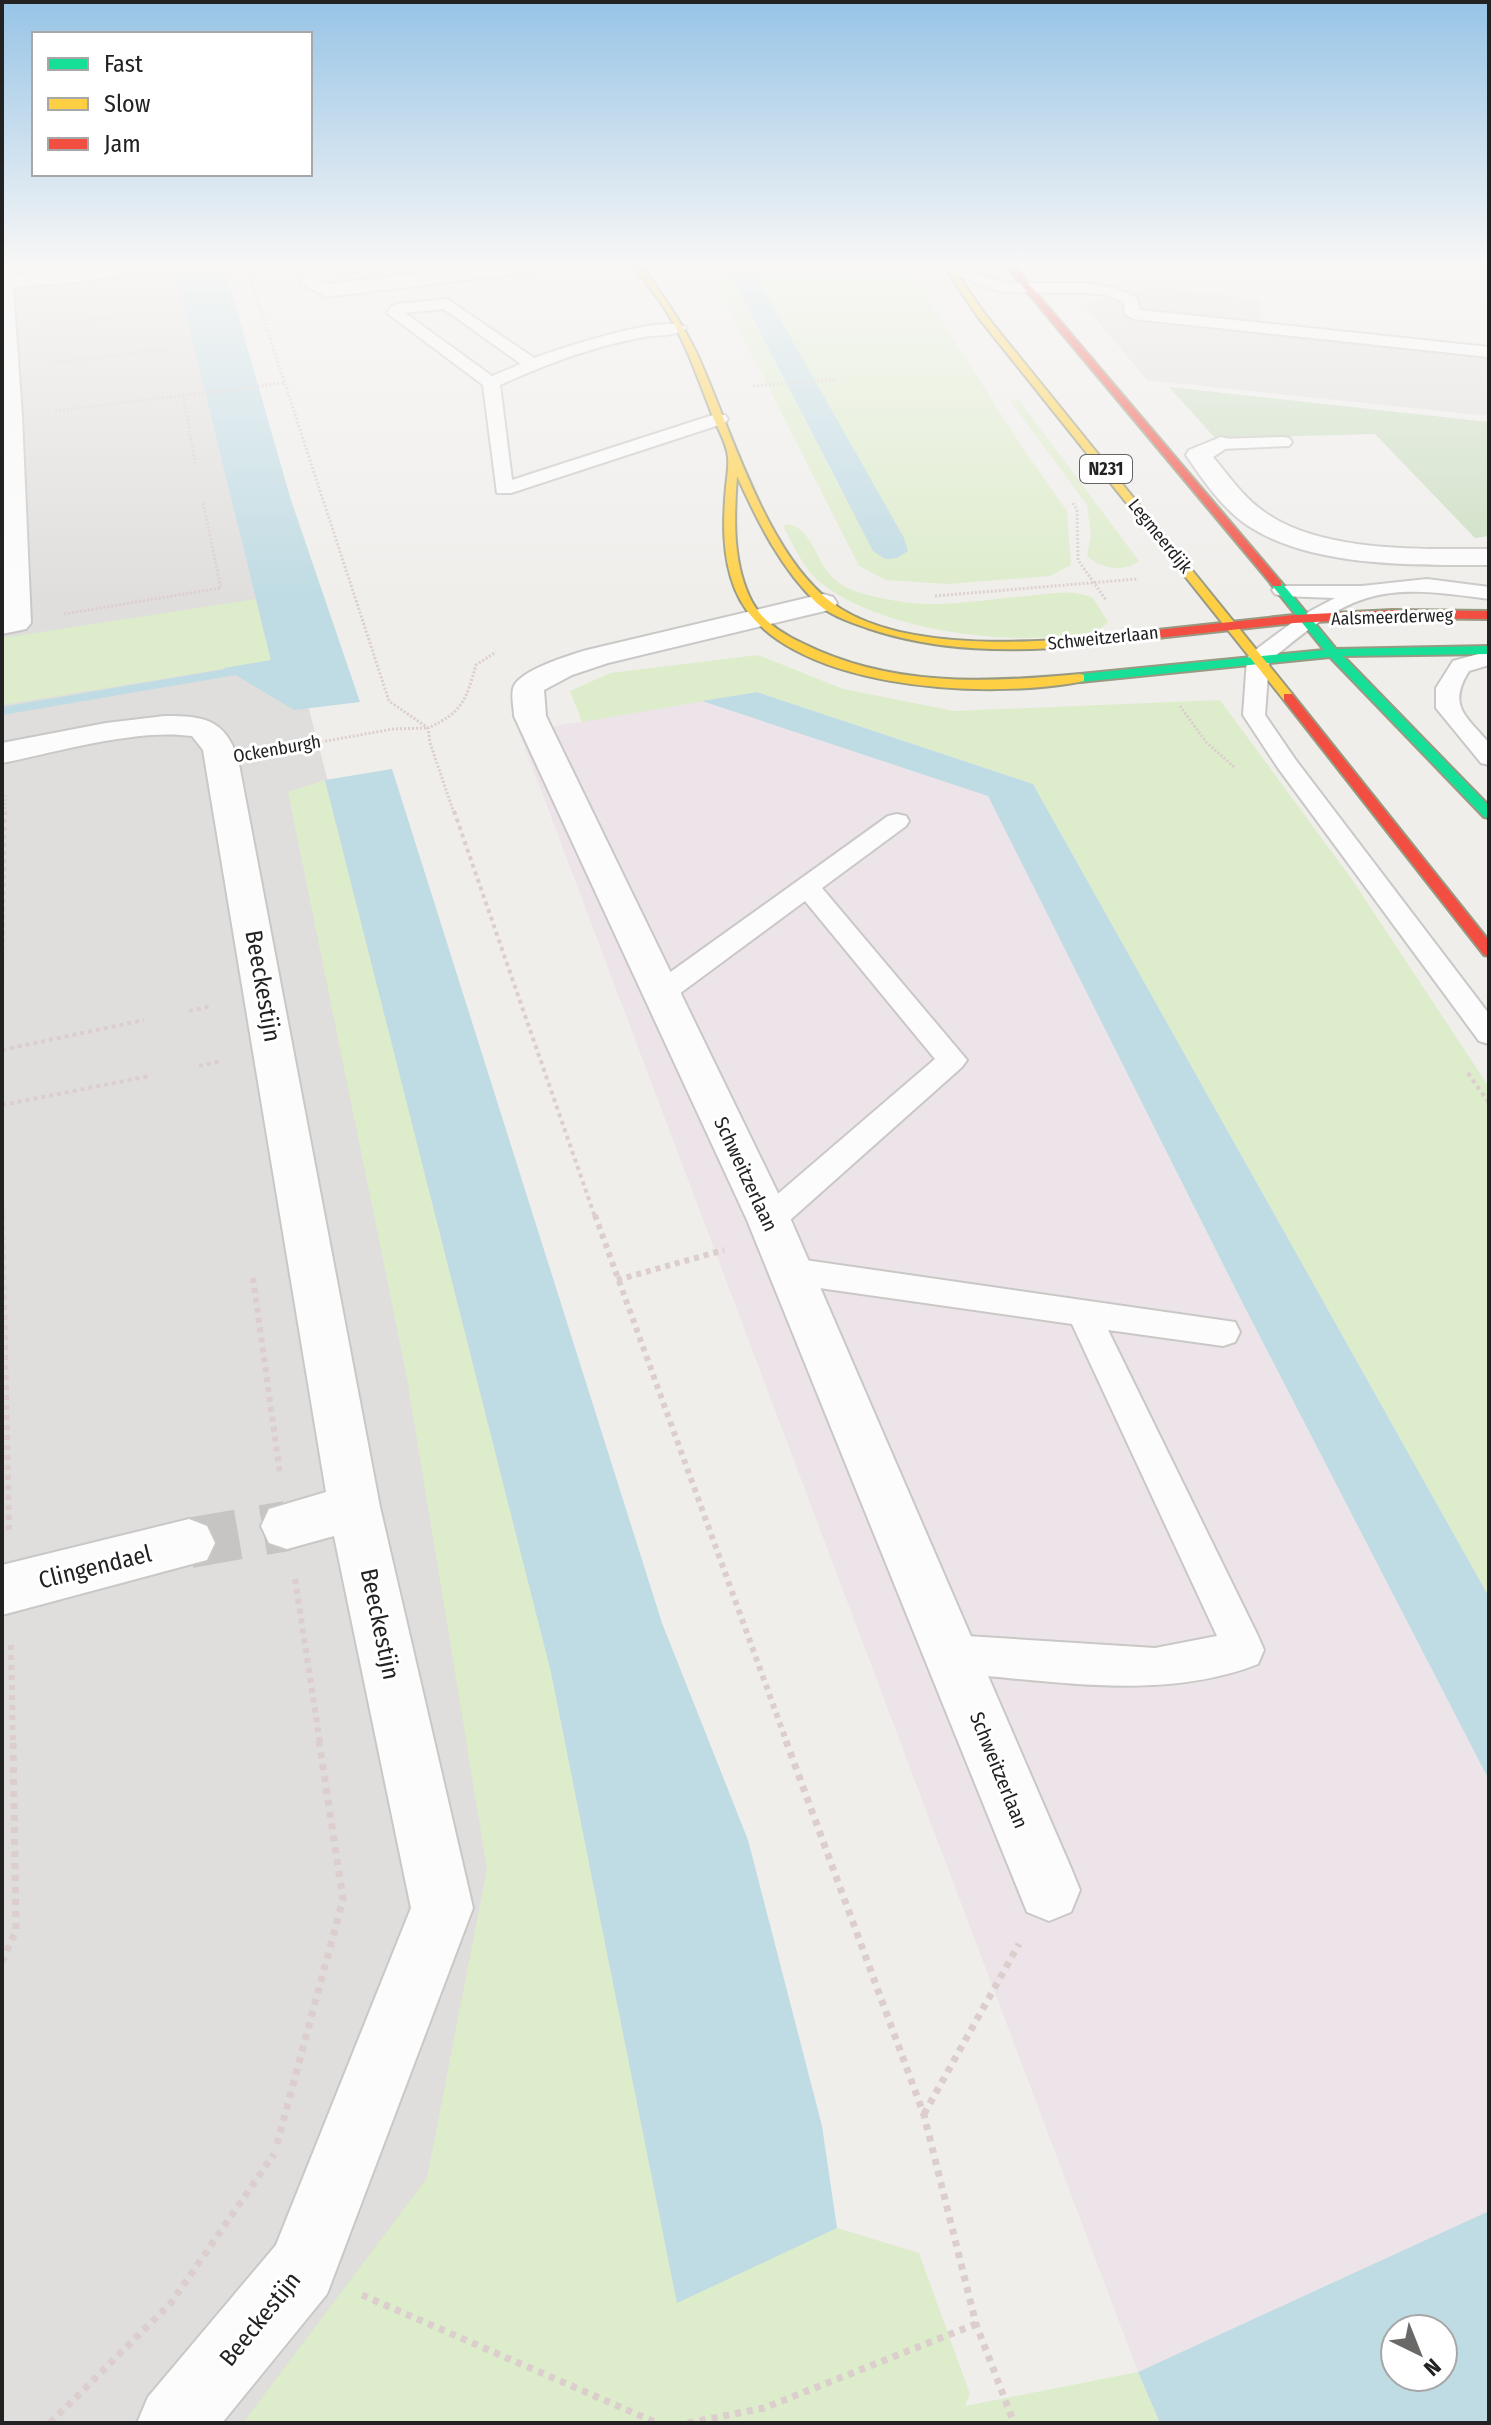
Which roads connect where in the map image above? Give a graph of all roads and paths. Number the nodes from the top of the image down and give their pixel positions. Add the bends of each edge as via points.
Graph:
1 (8, 375) edge
2 (281, 375) edge
3 (480, 375) edge
4 (508, 375) edge
5 (700, 375) edge
6 (1030, 375) edge
7 (1102, 375) edge
8 (837, 379) dead end
9 (284, 383) junction
10 (491, 383) junction
11 (748, 386) dead end
12 (183, 395) junction
13 (6, 417) edge
14 (719, 419) junction
15 (1283, 442) dead end
16 (1221, 444) joint
17 (734, 452) junction
18 (195, 463) dead end
19 (203, 502) dead end
20 (1489, 557) edge
21 (1191, 573) junction
22 (1282, 590) junction
23 (1362, 592) junction
24 (1489, 593) edge
25 (933, 596) dead end
26 (823, 603) junction
27 (1489, 615) edge
28 (760, 620) junction
29 (1308, 620) junction
30 (9, 624) edge
31 (1230, 624) junction
32 (1489, 650) edge
33 (499, 651) dead end
34 (1333, 653) junction
35 (1489, 658) edge
36 (1258, 659) junction
37 (428, 728) junction
38 (3, 753) edge
39 (1489, 758) edge
40 (222, 759) junction
41 (1489, 814) edge
42 (897, 821) dead end
43 (4, 884) edge
44 (807, 887) junction
45 (1489, 951) edge
46 (661, 993) junction
47 (2, 999) edge
48 (144, 1020) dead end
49 (1489, 1034) edge
50 (2, 1050) edge
51 (150, 1076) dead end
52 (2, 1105) edge
53 (778, 1243) junction
54 (617, 1280) junction
55 (1083, 1312) junction
56 (1223, 1332) dead end
57 (354, 1507) junction
58 (287, 1526) tunnel mouth
59 (189, 1543) tunnel mouth
60 (2, 1590) edge
61 (951, 1654) junction
62 (1049, 1890) joint
63 (924, 2115) junction
64 (302, 2269) junction
65 (976, 2324) junction
66 (174, 2423) edge
67 (657, 2423) edge
68 (688, 2423) edge
69 (1014, 2423) edge

1 - 13 street
2 - 9 path
3 - 10 lane
4 - 10 lane
5 - 14 street, Schweitzerlaan
6 - 21 street, Legmeerdijk / N231
7 - 22 street, N231
8 - 11 path
9 - 12 path
9 - 37 path via 389,701
10 - 14 lane via 504,489
12 - 13 path
12 - 18 path
13 - 30 street
14 - 17 street, Schweitzerlaan
15 - 16 lane
16 - 20 street via 1198,455 1254,518 1298,541 1349,550
17 - 26 street, Schweitzerlaan via 789,560
17 - 28 street, Schweitzerlaan via 728,521 745,600
19 - 30 path via 221,588
21 - 25 path
21 - 31 street, Legmeerdijk / N231
22 - 23 lane, Aalsmeerderweg
22 - 29 street, N231
23 - 24 lane, Aalsmeerderweg via 1427,585
23 - 29 lane, Aalsmeerderweg
26 - 28 street
26 - 31 street, Schweitzerlaan via 913,640 963,646 1025,646
27 - 29 street, Aalsmeerderweg
28 - 36 street, Schweitzerlaan via 802,649 868,674 926,683 1013,683
28 - 46 street, Schweitzerlaan via 585,660 550,671 528,687 530,716
29 - 31 street, Schweitzerlaan
29 - 34 street, N231
29 - 36 lane
31 - 36 street, Legmeerdijk / N231
32 - 34 street, Aalsmeerderweg via 1429,647
33 - 37 path via 476,665 465,705 452,718
34 - 36 street, Schweitzerlaan
34 - 41 street, N231
35 - 39 lane via 1461,666 1447,688 1447,708
36 - 45 street, Legmeerdijk / N231
36 - 49 lane via 1254,715
37 - 40 path, Ockenburgh via 393,729
37 - 54 path
38 - 40 street, Ockenburgh via 171,724 201,727 215,738
38 - 43 path
40 - 57 street, Beeckestijn
42 - 44 lane
43 - 47 path
44 - 46 lane
44 - 53 lane via 952,1060
46 - 53 street, Schweitzerlaan
48 - 50 path
51 - 52 path
53 - 54 path
53 - 55 lane
53 - 61 street, Schweitzerlaan
54 - 63 path
55 - 56 lane
55 - 61 lane via 1244,1650 1155,1667
57 - 58 street
57 - 64 street, Beeckestijn via 442,1908
59 - 60 street, Clingendael
61 - 62 street, Schweitzerlaan
62 - 63 path
63 - 65 path
64 - 66 street, Beeckestijn
64 - 67 path
65 - 68 path via 764,2408
65 - 69 path

